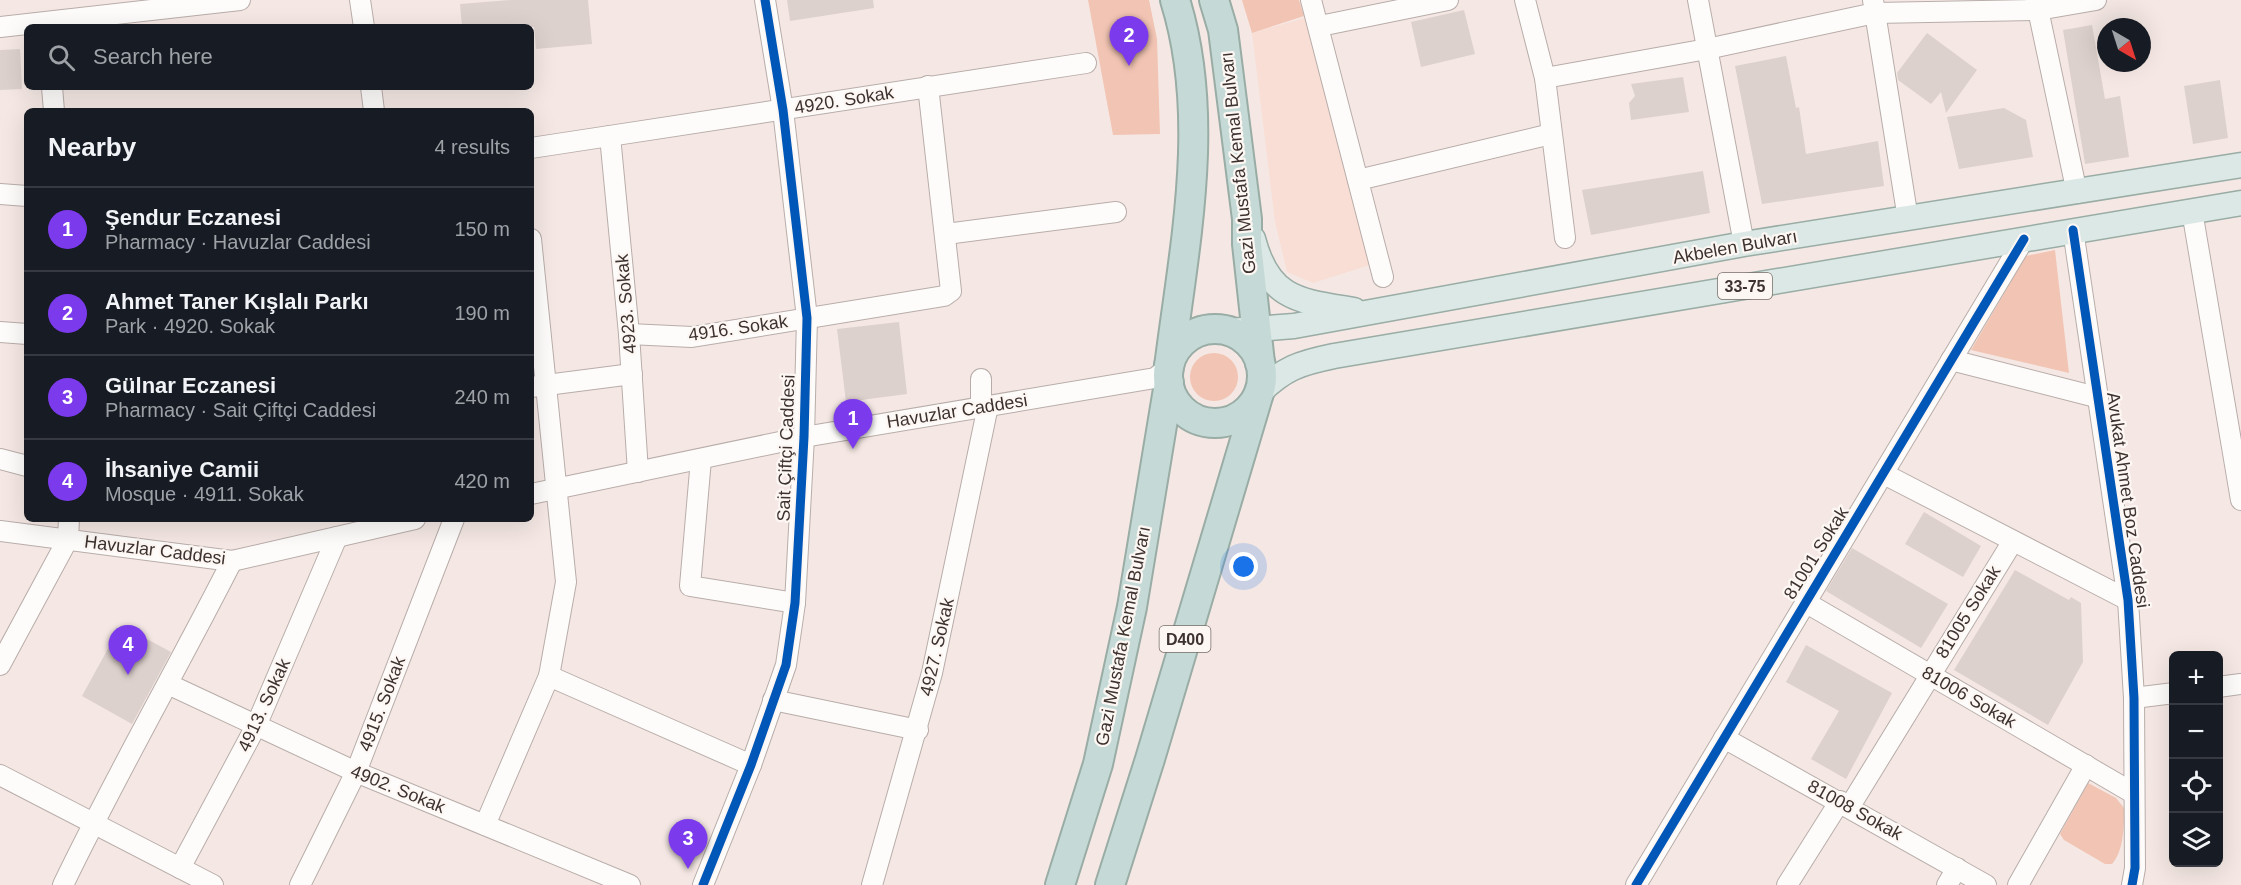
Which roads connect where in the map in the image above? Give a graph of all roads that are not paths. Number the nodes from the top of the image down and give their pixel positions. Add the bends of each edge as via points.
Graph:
1 (240, 0) edge
2 (360, 0) edge
3 (765, 0) edge
4 (1175, 0) edge
5 (1214, 0) edge
6 (1311, 0) edge
7 (1448, 0) edge
8 (1525, 0) edge
9 (1698, 0) edge
10 (2096, 0) edge
11 (2037, 5) edge
12 (1874, 7) edge
13 (59, 24) edge
14 (364, 24) edge
15 (24, 26) edge
16 (1320, 26) junction
17 (0, 27) edge
18 (1707, 49) junction
19 (1086, 63) dead end
20 (1545, 78) junction
21 (928, 86) junction
22 (52, 90) edge
23 (371, 90) edge
24 (54, 108) edge
25 (374, 108) edge
26 (783, 110) junction
27 (1551, 134) junction
28 (610, 136) junction
29 (534, 148) edge
30 (2241, 165) edge
31 (1358, 180) junction
32 (2077, 193) junction
33 (0, 194) edge
34 (24, 196) edge
35 (2241, 203) edge
36 (2192, 211) junction
37 (1116, 212) dead end
38 (1247, 219) junction
39 (1908, 219) junction
40 (2073, 230) junction
41 (946, 234) junction
42 (1565, 238) dead end
43 (2024, 239) junction
44 (1744, 244) junction
45 (1383, 277) dead end
46 (534, 301) edge
47 (1371, 313) junction
48 (807, 318) junction
49 (1243, 330) junction
50 (0, 332) edge
51 (24, 334) edge
52 (629, 334) junction
53 (1951, 360) junction
54 (632, 374) junction
55 (1169, 375) junction
56 (981, 379) dead end
57 (538, 386) edge
58 (1259, 393) junction
59 (2096, 397) junction
60 (985, 407) junction
61 (804, 437) junction
62 (0, 459) edge
63 (701, 459) junction
64 (24, 464) edge
65 (638, 472) junction
66 (1884, 474) junction
67 (555, 489) junction
68 (534, 493) edge
69 (2241, 500) edge
70 (69, 522) edge
71 (402, 522) edge
72 (453, 522) edge
73 (0, 531) edge
74 (337, 537) junction
75 (68, 539) junction
76 (2013, 541) junction
77 (232, 561) junction
78 (2128, 600) junction
79 (1805, 602) junction
80 (795, 603) junction
81 (0, 665) edge
82 (1930, 674) junction
83 (549, 676) junction
84 (2241, 684) edge
85 (170, 685) junction
86 (2223, 686) edge
87 (2169, 694) edge
88 (2134, 698) junction
89 (773, 700) junction
90 (256, 726) junction
91 (918, 730) junction
92 (1724, 738) junction
93 (751, 765) junction
94 (2086, 765) junction
95 (356, 772) junction
96 (0, 775) edge
97 (2133, 793) junction
98 (1845, 804) junction
99 (93, 824) junction
100 (485, 825) junction
101 (180, 868) junction
102 (1952, 877) edge
103 (63, 885) edge
104 (213, 885) edge
105 (300, 885) edge
106 (630, 885) edge
107 (703, 885) edge
108 (872, 885) edge
109 (1060, 885) edge
110 (1110, 885) edge
111 (1636, 885) edge
112 (1787, 885) edge
113 (1986, 885) edge
114 (2018, 885) edge
115 (2132, 885) edge

1 - 13 street
2 - 14 street
3 - 26 street, Sait Çiftçi Caddesi
4 - 55 highway, Gazi Mustafa Kemal Bulvarı via 1186,34 1194,112 1187,223
5 - 38 highway, Gazi Mustafa Kemal Bulvarı via 1223,30
6 - 16 street
7 - 16 street
8 - 20 street
9 - 18 street
10 - 11 street
11 - 12 street
11 - 32 street
12 - 18 street
12 - 39 street
15 - 17 street
16 - 31 street
18 - 20 street
18 - 44 street
19 - 21 street, 4920. Sokak
20 - 27 street
21 - 26 street, 4920. Sokak
21 - 41 street
22 - 24 street
23 - 25 street
26 - 28 street, 4920. Sokak
26 - 48 street, Sait Çiftçi Caddesi
27 - 31 street
27 - 42 street
28 - 29 street, 4920. Sokak
28 - 52 street, 4923. Sokak
30 - 32 main road, Akbelen Bulvarı / 33-75
31 - 45 street
32 - 39 main road, Akbelen Bulvarı / 33-75
33 - 34 street
35 - 36 main road, 33-75
36 - 40 main road, 33-75
36 - 69 street
37 - 41 street
38 - 47 main road via 1258,257 1271,281 1295,298
38 - 49 highway, Gazi Mustafa Kemal Bulvarı
39 - 44 main road, Akbelen Bulvarı / 33-75
40 - 43 main road, 33-75
40 - 59 street, Avukat Ahmet Boz Caddesi
41 - 48 street, 4916. Sokak via 951,291 944,296
43 - 53 street, 81001 Sokak
43 - 58 main road, 33-75 via 1334,356 1297,364 1275,376
44 - 47 main road, Akbelen Bulvarı / 33-75
46 - 57 street
47 - 49 main road, Akbelen Bulvarı / 33-75
48 - 52 street, 4916. Sokak via 692,337
48 - 61 street, Sait Çiftçi Caddesi
49 - 55 highway via 1198,332 1179,346
49 - 58 highway, Gazi Mustafa Kemal Bulvarı via 1260,363
50 - 51 street
52 - 54 street, 4923. Sokak
53 - 59 street
53 - 66 street, 81001 Sokak
54 - 57 street
54 - 65 street, 4923. Sokak
55 - 58 highway via 1173,398 1183,410 1210,423 1239,416
55 - 60 street, Havuzlar Caddesi
55 - 109 highway, Gazi Mustafa Kemal Bulvarı via 1131,607 1098,764
56 - 60 street, 4927. Sokak
57 - 67 street
58 - 110 highway, D400
59 - 78 street, Avukat Ahmet Boz Caddesi
60 - 61 street, Havuzlar Caddesi
60 - 91 street, 4927. Sokak
61 - 63 street, Havuzlar Caddesi
61 - 80 street, Sait Çiftçi Caddesi
62 - 64 street
63 - 65 street, Havuzlar Caddesi
63 - 80 street via 690,586
65 - 67 street, Havuzlar Caddesi
66 - 76 street
66 - 79 street, 81001 Sokak
67 - 68 street, Havuzlar Caddesi
67 - 83 street via 566,582
70 - 75 street
71 - 74 street, Havuzlar Caddesi
72 - 95 street, 4915. Sokak
73 - 75 street, Havuzlar Caddesi
74 - 77 street, Havuzlar Caddesi
74 - 90 street, 4913. Sokak
75 - 77 street, Havuzlar Caddesi
75 - 81 street
76 - 78 street
76 - 82 street, 81005 Sokak
77 - 85 street
78 - 88 street, Avukat Ahmet Boz Caddesi
79 - 82 street, 81006 Sokak
79 - 92 street, 81001 Sokak
80 - 89 street, Sait Çiftçi Caddesi via 786,664
82 - 94 street, 81006 Sokak
82 - 98 street, 81005 Sokak
83 - 93 street
83 - 100 street
84 - 86 street
85 - 90 street, 4902. Sokak
85 - 99 street
87 - 88 street
88 - 97 street, Avukat Ahmet Boz Caddesi
89 - 91 street
89 - 93 street, Sait Çiftçi Caddesi
90 - 95 street, 4902. Sokak
90 - 101 street, 4913. Sokak
91 - 108 street, 4927. Sokak
92 - 98 street, 81008 Sokak
92 - 111 street, 81001 Sokak
93 - 107 street, Sait Çiftçi Caddesi
94 - 97 street, 81006 Sokak
94 - 114 street
95 - 100 street, 4902. Sokak
95 - 105 street, 4915. Sokak
96 - 99 street
97 - 115 street, Avukat Ahmet Boz Caddesi
98 - 102 street, 81008 Sokak
98 - 112 street, 81005 Sokak
99 - 101 street
99 - 103 street
100 - 106 street, 4902. Sokak
101 - 104 street
102 - 113 street, 81008 Sokak

